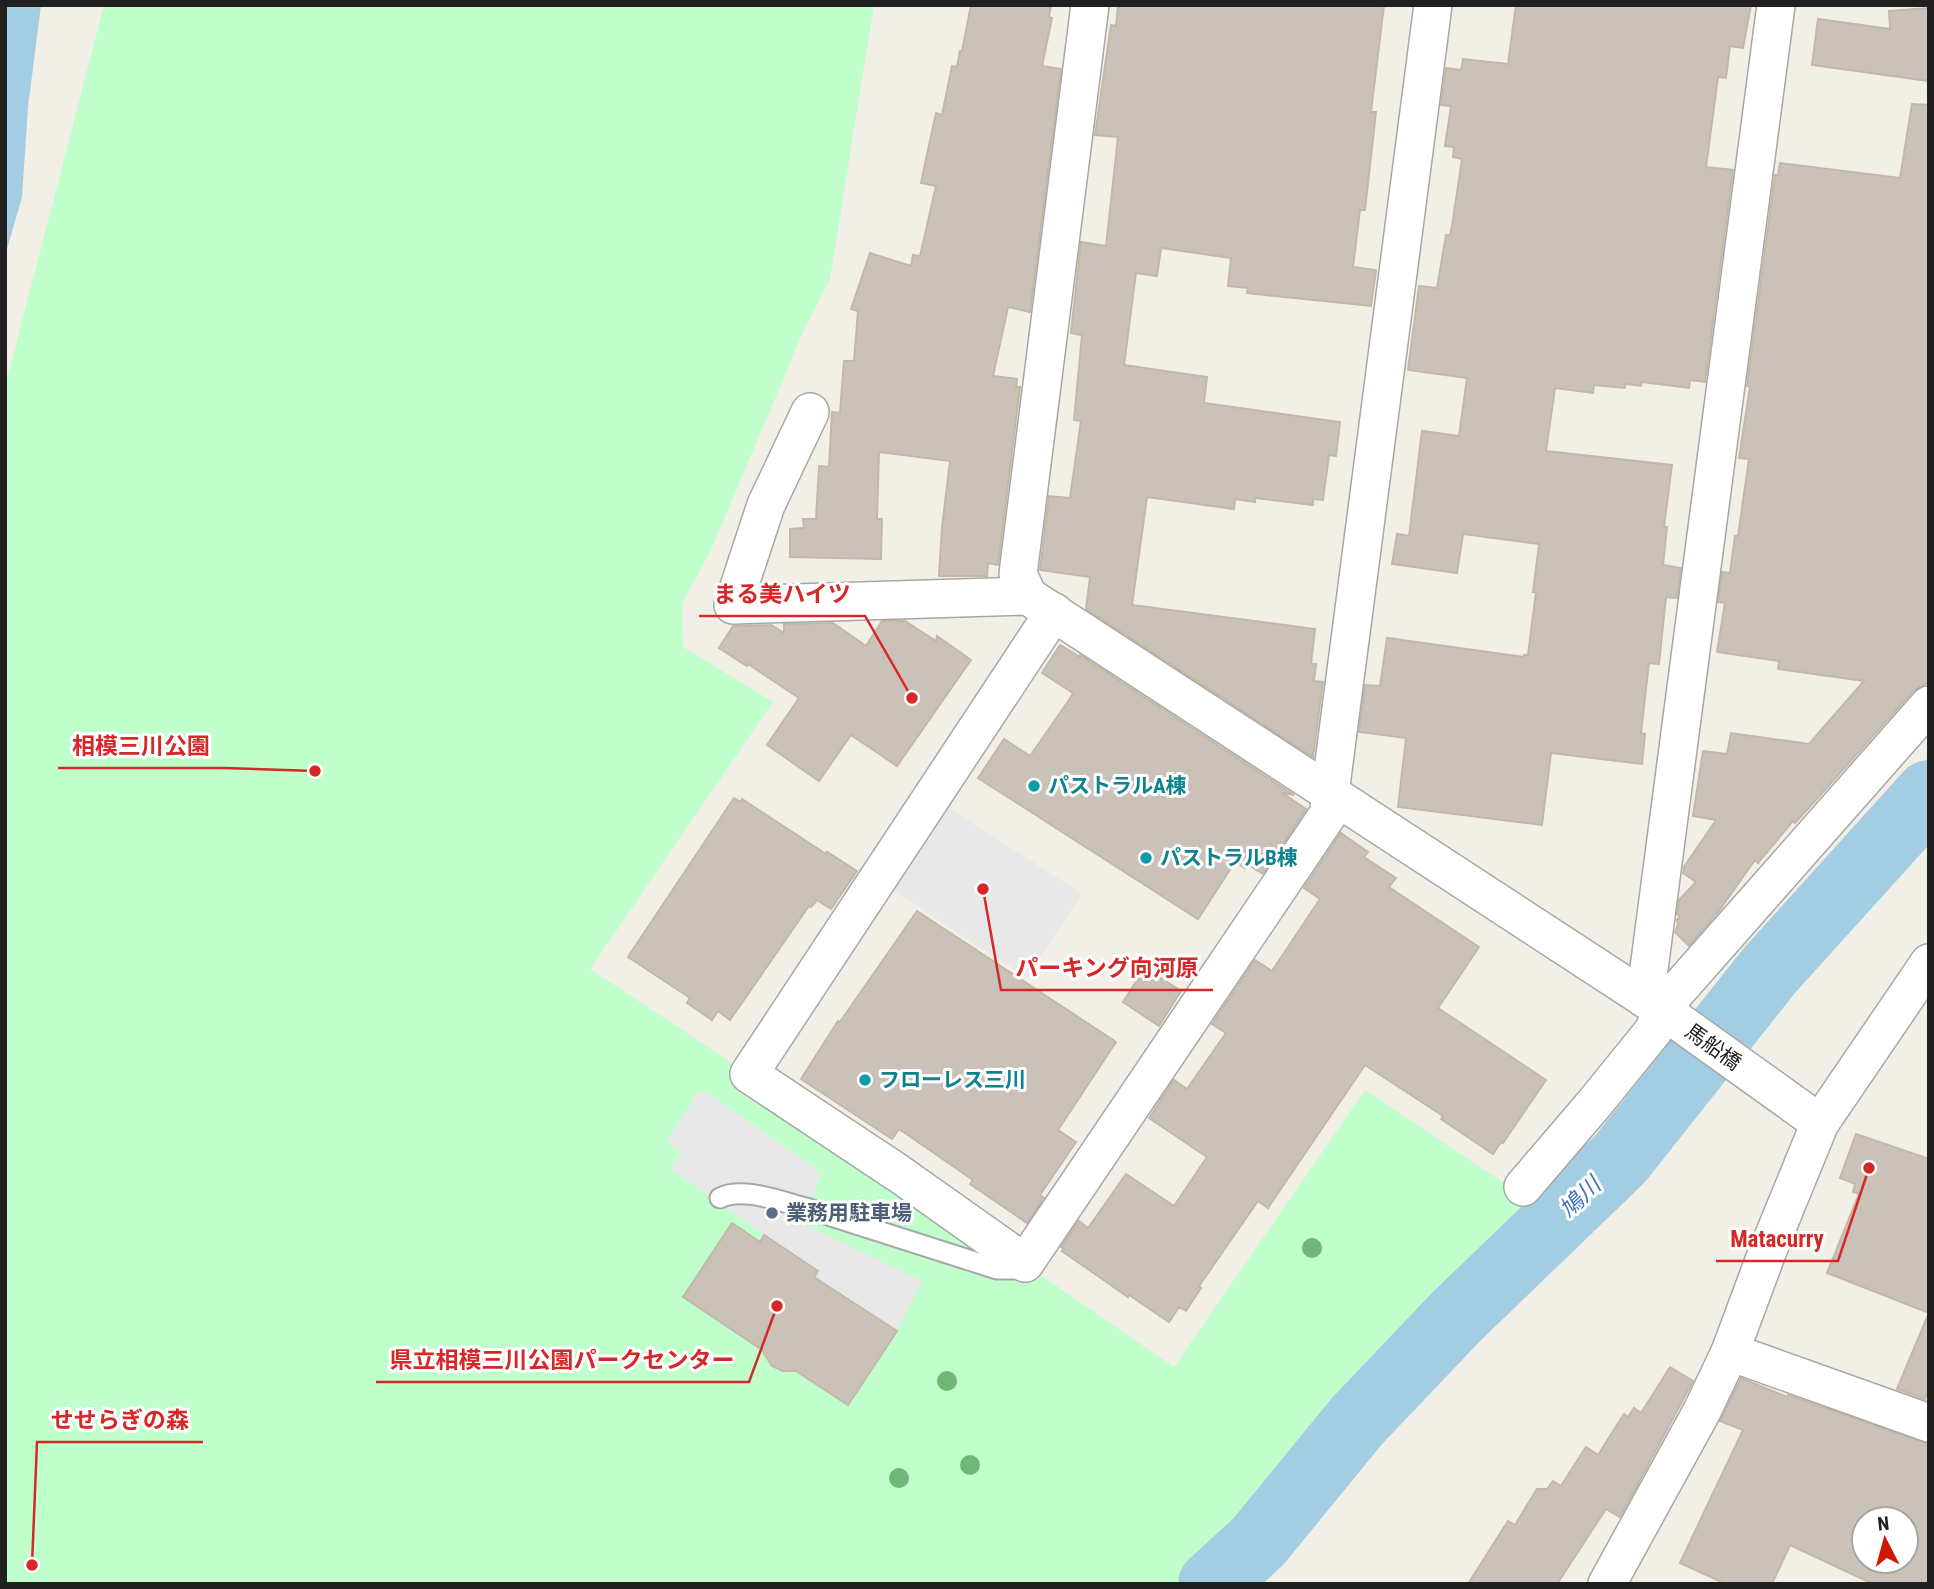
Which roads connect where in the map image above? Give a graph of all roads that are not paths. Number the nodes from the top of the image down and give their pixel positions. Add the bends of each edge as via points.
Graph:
1 (1090, 5) edge
2 (1433, 5) edge
3 (1776, 5) edge
4 (810, 411) dead end
5 (1041, 604) junction
6 (1929, 705) edge
7 (1330, 793) junction
8 (1929, 963) edge
9 (1660, 1009) junction
10 (1820, 1123) junction
11 (1523, 1188) dead end
12 (720, 1198) dead end
13 (1025, 1263) junction
14 (1730, 1352) junction
15 (1929, 1423) edge
16 (1607, 1584) edge

1 - 5 street via 1018,574
2 - 7 street
3 - 9 street
4 - 5 street via 766,505 733,605
5 - 7 street, 馬船橋
5 - 13 street via 749,1074
6 - 9 street
7 - 9 street, 馬船橋
7 - 13 street via 1329,813
8 - 10 street
9 - 10 street, 馬船橋
9 - 11 street via 1654,1030
10 - 14 street
12 - 13 lane via 743,1193 785,1203 997,1269 1017,1269
14 - 15 street
14 - 16 street

